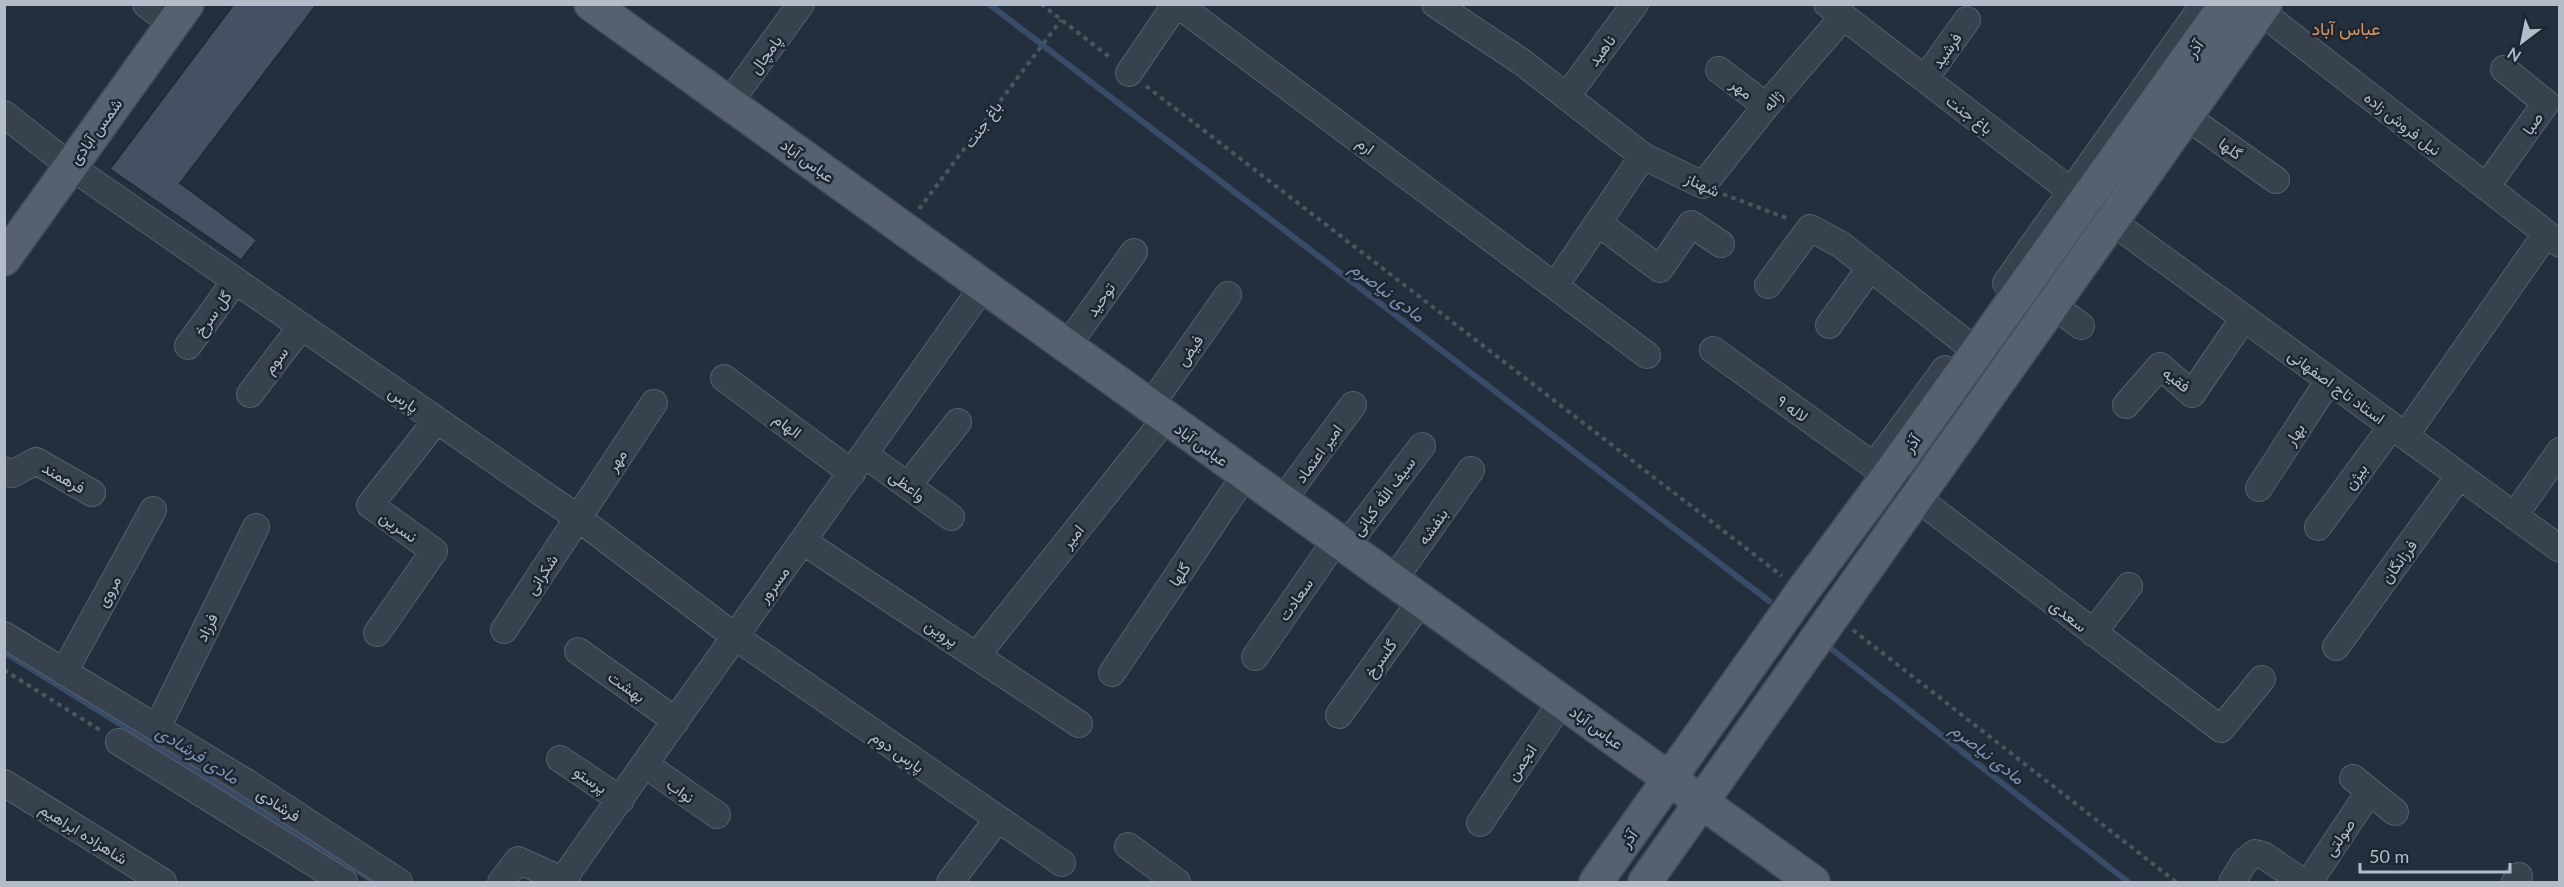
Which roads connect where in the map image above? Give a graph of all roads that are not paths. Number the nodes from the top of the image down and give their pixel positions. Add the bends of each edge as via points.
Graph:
1 (187, 4) edge
2 (591, 4) edge
3 (801, 4) edge
4 (1177, 4) edge
5 (1435, 4) edge
6 (1635, 4) edge
7 (2204, 4) edge
8 (2226, 4) edge
9 (154, 7) edge
10 (2259, 7) edge
11 (1835, 11) edge
12 (1967, 20) dead end
13 (2504, 69) dead end
14 (1719, 70) dead end
15 (1129, 73) road end
16 (1925, 80) junction
17 (1567, 96) junction
18 (729, 103) junction
19 (1766, 106) junction
20 (4, 114) edge
21 (2187, 117) junction
22 (1643, 156) junction
23 (61, 159) junction
24 (2276, 180) dead end
25 (1703, 185) joint
26 (2486, 187) junction
27 (2078, 196) junction
28 (4, 221) edge
29 (2114, 222) junction
30 (1598, 223) junction
31 (2553, 239) edge
32 (1721, 244) dead end
33 (1134, 252) dead end
34 (4, 259) edge
35 (1870, 268) junction
36 (236, 281) junction
37 (984, 285) junction
38 (1768, 285) dead end
39 (1555, 286) junction
40 (1228, 295) dead end
41 (2054, 306) junction
42 (2244, 318) junction
43 (1829, 325) dead end
44 (2081, 326) dead end
45 (301, 327) junction
46 (1067, 345) junction
47 (188, 346) dead end
48 (1970, 346) junction
49 (1713, 350) dead end
50 (1647, 355) dead end
51 (724, 378) dead end
52 (2329, 380) junction
53 (250, 394) dead end
54 (654, 403) dead end
55 (1353, 405) dead end
56 (2126, 405) dead end
57 (1158, 412) junction
58 (436, 421) junction
59 (958, 422) dead end
60 (2398, 431) junction
61 (1422, 446) dead end
62 (2559, 451) edge
63 (858, 463) junction
64 (4, 470) edge
65 (1471, 471) dead end
66 (1881, 471) junction
67 (1245, 475) junction
68 (2459, 476) junction
69 (909, 484) junction
70 (2259, 488) dead end
71 (92, 493) dead end
72 (1918, 498) junction
73 (1282, 501) junction
74 (153, 510) dead end
75 (2514, 516) junction
76 (951, 517) dead end
77 (578, 518) junction
78 (256, 527) dead end
79 (2318, 527) dead end
80 (804, 542) junction
81 (1340, 543) junction
82 (2559, 549) edge
83 (1393, 581) junction
84 (2129, 586) dead end
85 (1802, 592) junction
86 (1421, 601) junction
87 (1833, 615) junction
88 (504, 630) dead end
89 (377, 633) dead end
90 (2093, 633) junction
91 (4, 634) edge
92 (734, 636) junction
93 (2336, 647) dead end
94 (578, 651) dead end
95 (977, 655) junction
96 (1255, 657) dead end
97 (64, 672) junction
98 (1112, 673) dead end
99 (2262, 679) dead end
100 (1562, 701) junction
101 (1339, 715) dead end
102 (676, 721) junction
103 (1079, 724) dead end
104 (157, 728) junction
105 (118, 742) road end
106 (560, 759) dead end
107 (645, 765) junction
108 (1670, 780) junction
109 (4, 783) edge
110 (249, 784) junction
111 (621, 800) junction
112 (1701, 802) junction
113 (232, 812) junction
114 (2395, 812) dead end
115 (717, 815) dead end
116 (997, 820) junction
117 (1480, 824) dead end
118 (1128, 846) dead end
119 (1062, 863) dead end
120 (564, 881) edge
121 (163, 882) edge
122 (344, 882) edge
123 (399, 882) edge
124 (501, 882) edge
125 (950, 882) edge
126 (1177, 882) edge
127 (1596, 882) edge
128 (1644, 882) edge
129 (1813, 882) edge
130 (2232, 882) edge
131 (2303, 882) edge
132 (2309, 882) edge

1 - 23 main road, شمس آبادی
2 - 18 main road, عباس آباد
3 - 18 street, پامچال
4 - 15 street
4 - 39 street, ارم
5 - 17 street, شهناز
6 - 17 street, ناهید
7 - 27 street, آذر
8 - 27 main road, آذر
9 - 23 main road, شمس آبادی
10 - 21 main road, آذر
10 - 26 street, نیل فروش زاده
11 - 16 street, باغ جنت
11 - 19 street, ژاله
12 - 16 street, فرشید
13 - 26 street, صبا via 2546,103
14 - 19 street, مهر
16 - 27 street, باغ جنت
17 - 22 street, شهناز
18 - 37 main road, عباس آباد
19 - 25 street, ژاله
20 - 23 street, پارس
21 - 24 street, گلها
21 - 29 main road, آذر
22 - 25 street, شهناز
22 - 30 street
23 - 28 main road, شمس آبادی
23 - 34 main road, شمس آبادی
23 - 36 street, پارس
26 - 31 street, نیل فروش زاده
27 - 29 street, باغ جنت
27 - 48 main road, آذر
29 - 41 main road, آذر
29 - 42 street, استاد تاج اصفهانی
30 - 32 street via 1660,269 1691,224
30 - 39 street
31 - 60 street, نیل فروش زاده
33 - 46 street, توحید
35 - 38 street via 1840,244 1810,228
35 - 43 street
35 - 48 street
36 - 45 street, پارس
36 - 47 street, گل سرخ
37 - 46 main road, عباس آباد
37 - 63 street, مسرور
39 - 50 street, ارم
40 - 57 street, فیض
41 - 44 street
41 - 72 main road, آذر
42 - 52 street, استاد تاج اصفهانی
42 - 56 street, فقیه via 2192,394 2160,366
45 - 53 street, سوم
45 - 58 street, پارس
46 - 57 main road, عباس آباد
48 - 66 main road, آذر
49 - 66 street, ۹ لاله
51 - 63 street, الهام
52 - 60 street, استاد تاج اصفهانی
52 - 70 street, بهار
54 - 77 street, مهر
55 - 73 street, امیر اعتماد
57 - 67 main road, عباس آباد
57 - 95 street, امیر
58 - 77 street, پارس
58 - 89 street, نسرین via 370,505 434,551
59 - 69 street
60 - 68 street, استاد تاج اصفهانی
60 - 79 street, بیژن
61 - 81 street, سیف الله کیانی
62 - 75 street
63 - 69 street, واعظی
63 - 80 street, مسرور
64 - 71 street, فرهمند via 12,474 36,461
65 - 83 street, بنفشه
66 - 72 street, ۹ لاله
66 - 85 main road, آذر
67 - 73 main road, عباس آباد
67 - 98 street, گلها
68 - 75 street, استاد تاج اصفهانی
68 - 93 street, فرزانگان
69 - 76 street, واعظی
72 - 87 main road, آذر
72 - 90 street, سعدی
73 - 81 main road, عباس آباد
74 - 97 street, مروی
75 - 82 street, استاد تاج اصفهانی
77 - 88 street, شکرانی
77 - 92 street, پارس
78 - 104 street, فرزاد
80 - 92 street, مسرور
80 - 95 street, پروین
81 - 83 main road, عباس آباد
81 - 96 street, سعادت
83 - 86 main road, عباس آباد
84 - 90 street
85 - 87 main road
85 - 108 main road, آذر
86 - 100 main road, عباس آباد
86 - 101 street, گلسرخ
87 - 112 main road, آذر
90 - 99 street, سعدی via 2221,729
91 - 97 street, فرشادی
92 - 102 street, مسرور
92 - 116 street, پارس دوم
94 - 102 street, بهشت
95 - 103 street, پروین
97 - 104 street, فرشادی
100 - 108 main road, عباس آباد
100 - 117 street, انجمن
102 - 107 street, مسرور
104 - 110 street, فرشادی
105 - 113 street
106 - 111 street, پرستو
107 - 111 street, مسرور
107 - 115 street, نواب
108 - 112 main road, عباس آباد
108 - 127 main road, آذر
109 - 121 street, شاهزاده ابراهیم
110 - 113 street
110 - 123 street, فرشادی
111 - 120 street, مسرور
112 - 128 main road, آذر
112 - 129 main road, عباس آباد
113 - 122 street
114 - 132 street, صولتی via 2361,785
116 - 119 street, پارس دوم
116 - 125 street
118 - 126 street
120 - 124 street via 518,860
130 - 131 street via 2254,853

